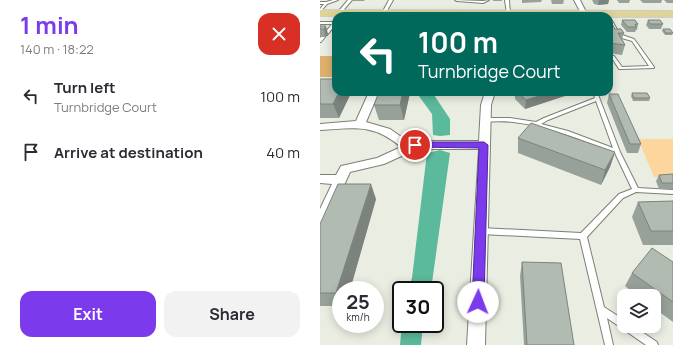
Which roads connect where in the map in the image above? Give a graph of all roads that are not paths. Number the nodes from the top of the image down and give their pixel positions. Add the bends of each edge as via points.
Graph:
1 (336, 0) edge
2 (350, 0) edge
3 (391, 0) edge
4 (457, 0) edge
5 (487, 0) edge
6 (507, 0) edge
7 (577, 0) edge
8 (320, 3) edge
9 (322, 9) edge
10 (345, 12) edge
11 (388, 12) edge
12 (509, 12) edge
13 (580, 12) edge
14 (332, 13) edge
15 (673, 14) edge
16 (613, 16) edge
17 (332, 20) edge
18 (320, 23) edge
19 (613, 27) edge
20 (332, 28) edge
21 (320, 41) edge
22 (613, 57) edge
23 (372, 96) edge
24 (489, 96) edge
25 (597, 96) edge
26 (598, 99) junction
27 (485, 120) junction
28 (360, 124) junction
29 (537, 124) junction
30 (320, 127) edge
31 (484, 145) junction
32 (408, 148) junction
33 (617, 152) junction
34 (320, 179) edge
35 (340, 180) junction
36 (636, 190) junction
37 (673, 192) edge
38 (320, 223) edge
39 (481, 231) junction
40 (583, 236) junction
41 (602, 311) junction
42 (617, 321) edge
43 (636, 333) edge
44 (476, 345) edge
45 (610, 345) edge
46 (654, 345) edge

1 - 9 lane
2 - 10 lane
3 - 11 lane
4 - 5 lane
6 - 12 lane
7 - 13 street
8 - 9 lane
9 - 14 main road
15 - 16 main road
17 - 18 lane
19 - 22 lane via 617,35 633,40 652,67 621,68
20 - 21 lane
23 - 28 street
24 - 27 street
25 - 26 lane
26 - 29 lane
26 - 33 lane
27 - 29 lane via 512,120
27 - 31 street
28 - 30 street
28 - 32 street via 394,134
29 - 33 lane
31 - 32 street via 415,145
31 - 39 street
32 - 35 street via 380,161 345,169
33 - 36 lane
34 - 35 street
35 - 38 street
36 - 37 lane
36 - 40 lane via 621,196
39 - 40 lane
39 - 44 street
40 - 41 lane
41 - 42 lane
41 - 45 lane
43 - 46 lane

